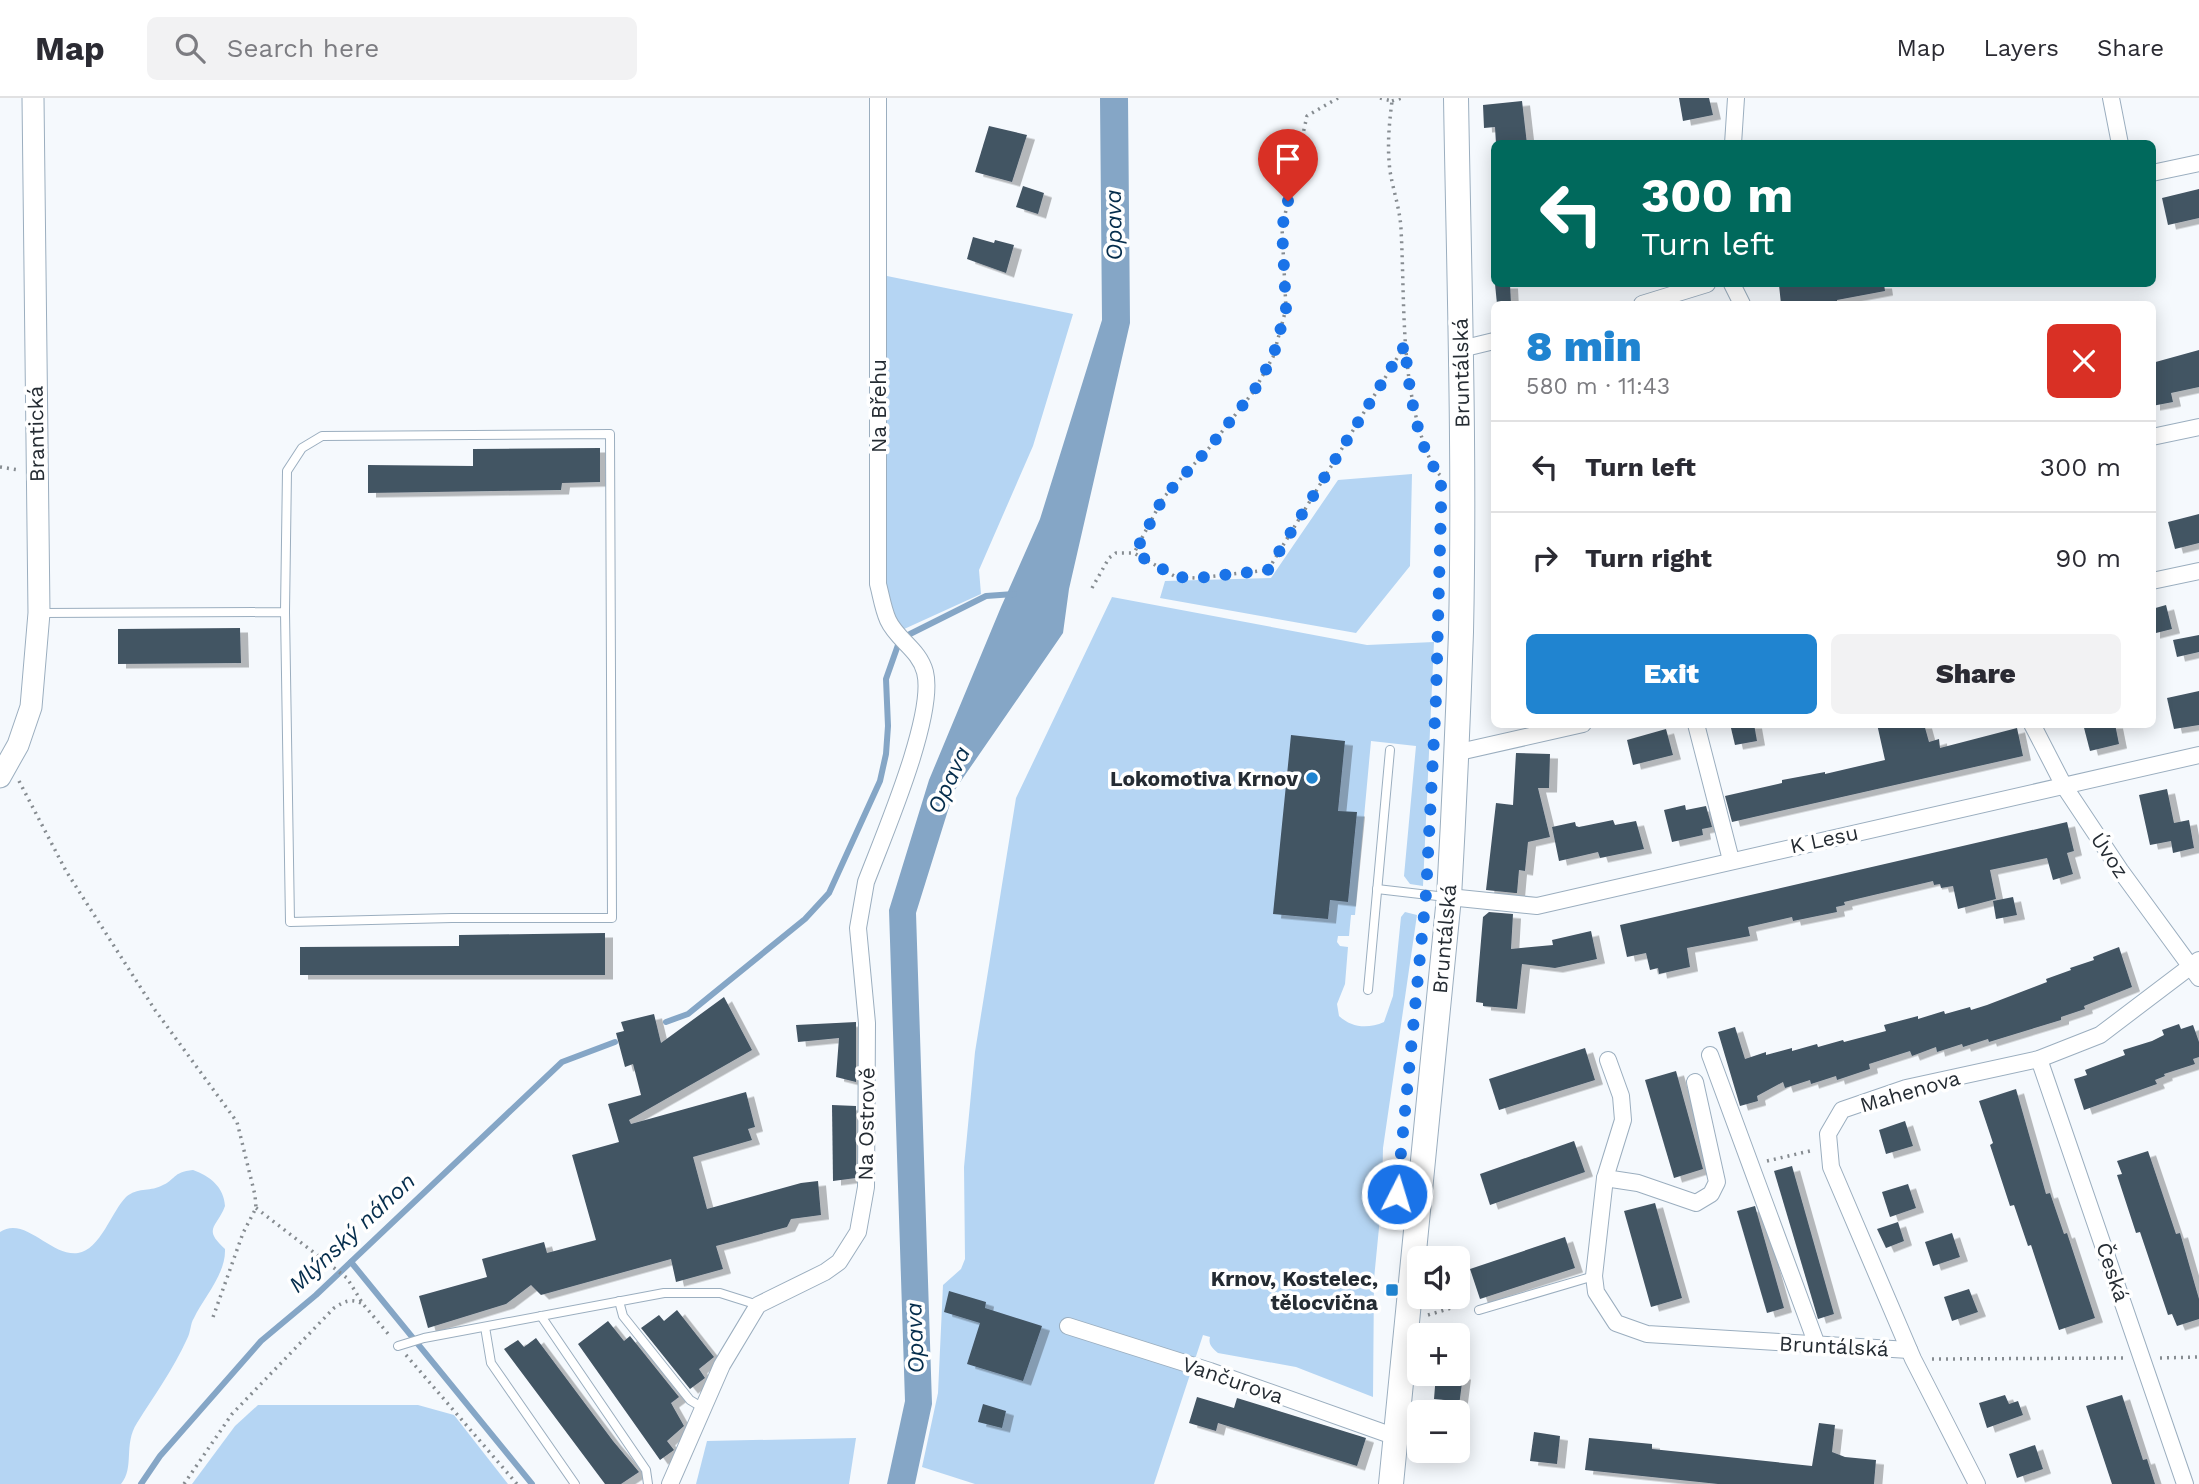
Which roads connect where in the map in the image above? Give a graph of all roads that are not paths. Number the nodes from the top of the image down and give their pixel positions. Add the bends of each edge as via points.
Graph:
1 (33, 98) edge
2 (878, 98) edge
3 (1456, 98) edge
4 (1736, 98) edge
5 (2111, 98) edge
6 (1734, 140) edge
7 (2119, 140) edge
8 (2199, 163) edge
9 (2156, 172) edge
10 (1697, 287) edge
11 (1652, 301) edge
12 (1491, 342) edge
13 (1461, 349) junction
14 (2199, 428) edge
15 (2156, 436) edge
16 (2199, 570) edge
17 (2156, 580) edge
18 (285, 612) junction
19 (39, 613) junction
20 (926, 700) joint
21 (1565, 728) edge
22 (1697, 728) edge
23 (2034, 728) edge
24 (1390, 750) dead end
25 (1455, 753) junction
26 (2199, 755) edge
27 (4, 771) edge
28 (2064, 786) junction
29 (1731, 860) junction
30 (1377, 889) junction
31 (1449, 897) junction
32 (2196, 968) edge
33 (1368, 990) dead end
34 (1710, 1055) dead end
35 (2039, 1059) junction
36 (1608, 1060) dead end
37 (1695, 1082) dead end
38 (1605, 1178) junction
39 (1594, 1276) junction
40 (619, 1301) junction
41 (758, 1305) junction
42 (1479, 1310) dead end
43 (541, 1316) junction
44 (1068, 1326) dead end
45 (485, 1327) junction
46 (402, 1345) road end
47 (1817, 1345) junction
48 (1911, 1354) junction
49 (703, 1408) junction
50 (1396, 1437) junction
51 (575, 1484) edge
52 (648, 1484) edge
53 (670, 1484) edge
54 (1391, 1484) edge
55 (1977, 1484) edge
56 (2185, 1484) edge

1 - 19 street, Brantická
2 - 20 street, Na Břehu via 878,584 888,622 913,648 926,673
3 - 13 main road, Bruntálská
4 - 6 street
5 - 7 street
8 - 9 street
10 - 11 street
12 - 13 street
13 - 25 main road, Bruntálská via 1461,596
14 - 15 street
16 - 17 street
18 - 18 lane via 290,922 612,918 610,434 322,436 302,448 286,471
18 - 19 lane
19 - 27 street, Brantická via 31,708
20 - 41 street, Na Ostrově via 915,748 861,903 858,928 867,1023 866,1187 858,1231 839,1262
21 - 25 street
22 - 29 street
23 - 28 street, Úvoz
24 - 30 lane
25 - 31 main road, Bruntálská
26 - 28 street, K Lesu
28 - 29 street, K Lesu
28 - 32 street, Úvoz via 2120,870
29 - 31 street, K Lesu via 1537,906
30 - 31 lane
30 - 33 lane
31 - 50 main road, Bruntálská
32 - 35 street, Mahenova via 2100,1035
34 - 47 street
35 - 48 street, Mahenova via 1906,1088 1842,1111 1828,1134 1831,1167
35 - 56 street, Česká
36 - 38 street, Bruntálská via 1621,1096 1623,1120
37 - 38 street via 1717,1182 1711,1194 1696,1203 1638,1183
38 - 39 street, Bruntálská
39 - 42 lane
39 - 47 street, Bruntálská via 1596,1292 1616,1323 1647,1334
40 - 41 lane via 664,1293 720,1293
40 - 43 lane
40 - 49 lane via 623,1316 690,1400
41 - 49 street
43 - 45 lane
43 - 52 lane via 646,1470
44 - 50 street, Vančurova
45 - 46 lane
45 - 51 lane via 491,1363
47 - 48 street, Bruntálská
48 - 55 street
49 - 53 street
50 - 54 main road, Bruntálská

